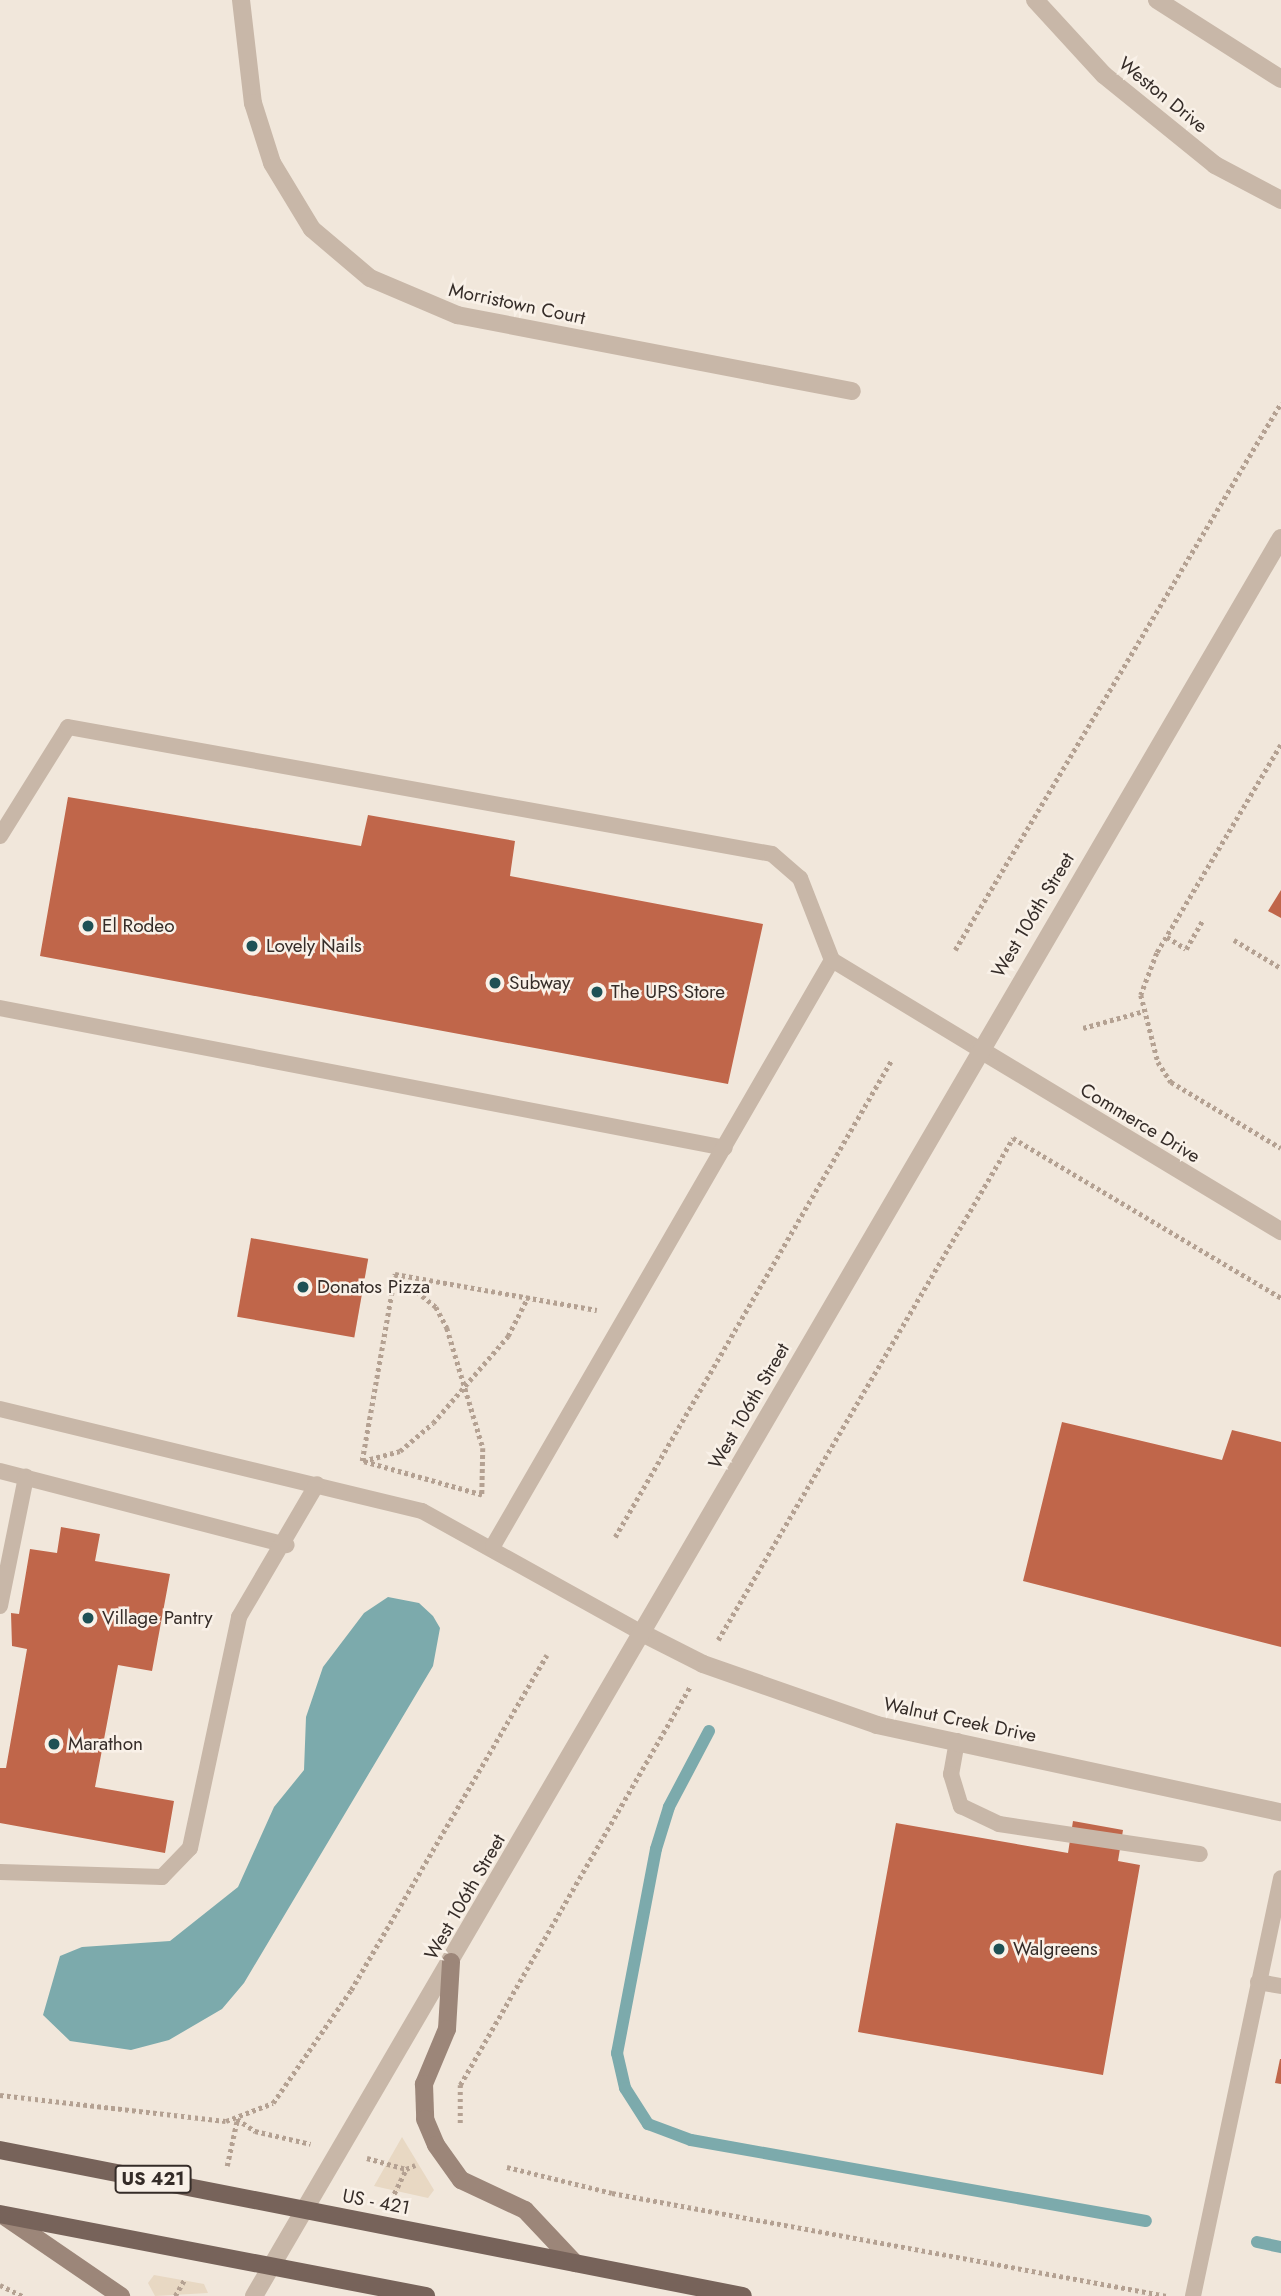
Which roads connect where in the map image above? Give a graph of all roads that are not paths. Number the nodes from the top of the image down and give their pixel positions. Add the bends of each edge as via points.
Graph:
1 (241, 0) edge
2 (1035, 0) edge
3 (1157, 0) edge
4 (1281, 79) edge
5 (1281, 200) edge
6 (852, 391) dead end
7 (1281, 538) edge
8 (0, 836) edge
9 (832, 961) junction
10 (0, 1008) edge
11 (979, 1049) junction
12 (725, 1148) junction
13 (1281, 1231) edge
14 (0, 1409) edge
15 (0, 1471) edge
16 (26, 1477) junction
17 (317, 1484) junction
18 (287, 1545) junction
19 (493, 1546) junction
20 (0, 1606) edge
21 (642, 1633) junction
22 (957, 1741) junction
23 (1281, 1812) edge
24 (1200, 1854) dead end
25 (1, 1876) edge
26 (1280, 1885) edge
27 (451, 1962) junction
28 (1258, 1982) junction
29 (1281, 1986) edge
30 (0, 2150) edge
31 (305, 2210) junction
32 (1, 2214) edge
33 (575, 2263) junction
34 (271, 2267) junction
35 (121, 2296) edge
36 (254, 2296) edge
37 (426, 2296) edge
38 (743, 2296) edge
39 (1193, 2296) edge

1 - 6 street, Morristown Court via 253,103 272,163 313,229 370,278 457,315
2 - 5 street, Weston Drive via 1104,75 1215,165
3 - 4 street
7 - 11 street, West 106th Street
8 - 9 lane via 68,727 772,854 800,878
9 - 11 lane
9 - 12 lane
10 - 12 lane
11 - 13 street, Commerce Drive
11 - 21 street, West 106th Street
12 - 19 lane
14 - 17 lane
15 - 16 lane
16 - 18 lane
16 - 20 lane
17 - 18 lane
17 - 19 lane via 422,1511
18 - 25 lane via 260,1576 239,1617 190,1848 162,1877
19 - 21 lane
21 - 22 street, Walnut Creek Drive via 703,1664 877,1725
21 - 27 street, West 106th Street
22 - 23 street, Walnut Creek Drive
22 - 24 lane via 951,1774 961,1806 999,1824
26 - 28 lane
27 - 31 street, West 106th Street
27 - 33 main road via 447,2029 424,2084 425,2119 436,2145 461,2179 525,2210
28 - 29 lane
28 - 39 lane
30 - 31 main road, US - 421 / US 421
31 - 33 main road, US - 421 / US 421
31 - 34 street, West 106th Street
32 - 34 main road
32 - 35 main road
33 - 38 main road, US - 421 / US 421
34 - 36 street, West 106th Street
34 - 37 main road

